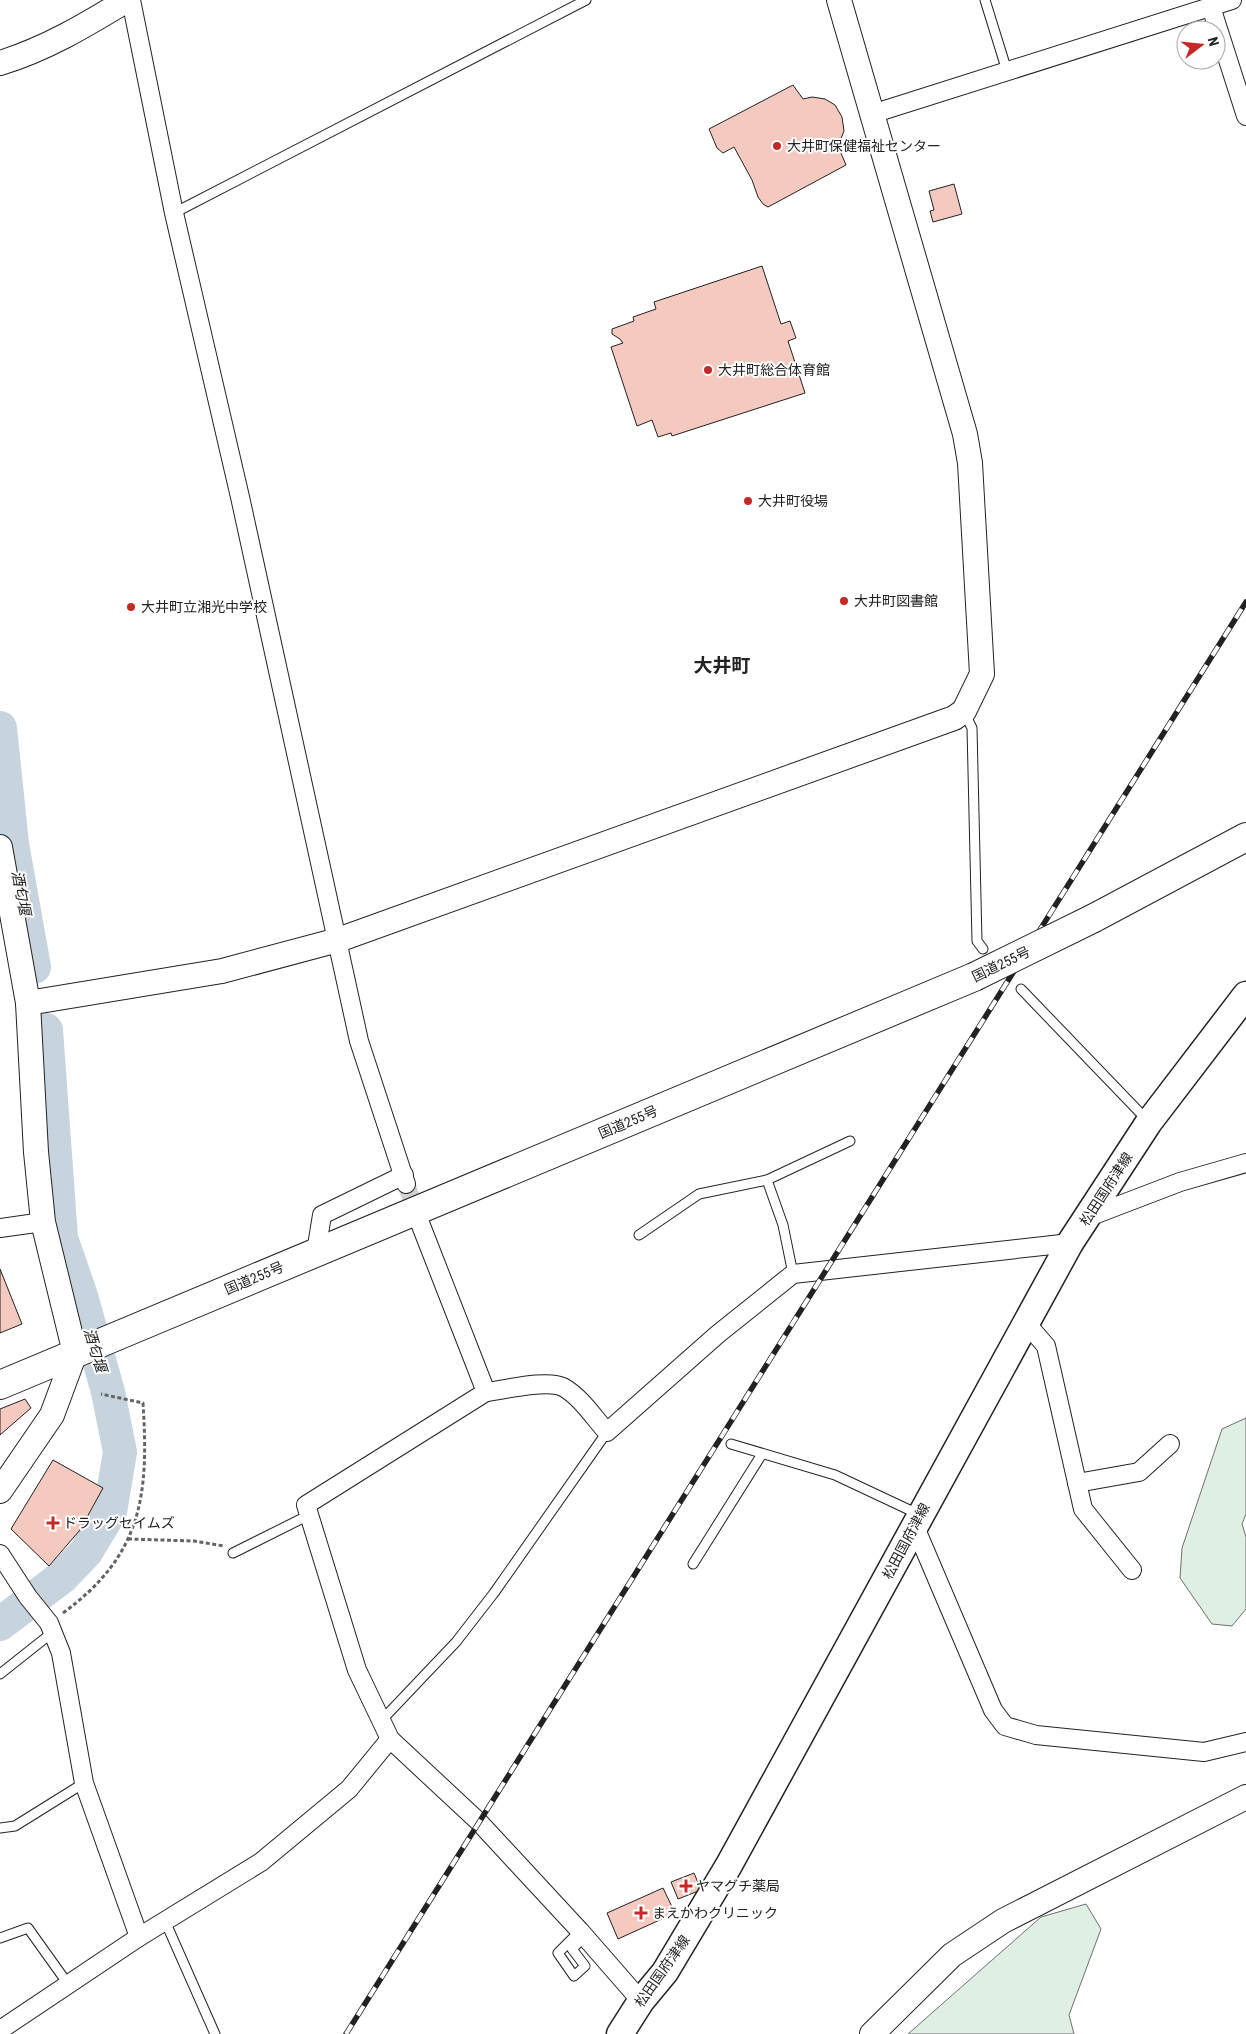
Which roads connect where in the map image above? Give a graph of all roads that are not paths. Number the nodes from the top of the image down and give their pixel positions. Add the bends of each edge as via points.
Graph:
1 (128, 0) edge
2 (131, 0) edge
3 (586, 0) edge
4 (839, 0) edge
5 (985, 0) edge
6 (1232, 0) edge
7 (1211, 6) junction
8 (0, 63) edge
9 (1007, 71) junction
10 (872, 114) junction
11 (1246, 116) edge
12 (174, 212) junction
13 (964, 712) junction
14 (1246, 837) edge
15 (0, 847) edge
16 (338, 940) junction
17 (983, 949) dead end
18 (1246, 976) edge
19 (1021, 989) dead end
20 (1246, 995) edge
21 (28, 1003) junction
22 (1201, 1054) junction
23 (1149, 1122) junction
24 (850, 1141) dead end
25 (1246, 1163) edge
26 (767, 1180) junction
27 (1086, 1218) junction
28 (44, 1222) junction
29 (420, 1223) tunnel mouth
30 (0, 1228) edge
31 (640, 1235) dead end
32 (1070, 1243) junction
33 (316, 1252) junction
34 (793, 1274) junction
35 (1026, 1324) junction
36 (80, 1351) junction
37 (0, 1385) edge
38 (486, 1392) junction
39 (607, 1432) junction
40 (731, 1444) dead end
41 (1170, 1444) dead end
42 (762, 1454) junction
43 (1077, 1483) junction
44 (0, 1491) edge
45 (309, 1515) junction
46 (917, 1521) junction
47 (231, 1550) road end
48 (0, 1554) edge
49 (693, 1564) dead end
50 (1132, 1570) dead end
51 (50, 1625) junction
52 (0, 1674) edge
53 (381, 1722) junction
54 (390, 1739) junction
55 (1246, 1742) edge
56 (84, 1783) junction
57 (1246, 1797) edge
58 (0, 1828) edge
59 (165, 1921) junction
60 (583, 1934) junction
61 (139, 1937) junction
62 (0, 1938) edge
63 (68, 1984) junction
64 (641, 2001) junction
65 (0, 2030) edge
66 (624, 2033) edge
67 (216, 2034) edge
68 (872, 2034) edge

1 - 8 street via 61,39
2 - 12 street
3 - 12 lane
4 - 10 street
5 - 9 lane
6 - 7 street
7 - 9 street
7 - 11 street
9 - 10 street
10 - 13 street via 965,434 970,463 982,674
12 - 16 street
13 - 16 street
13 - 17 lane via 972,728 977,941
14 - 33 highway, 国道255号, bridge via 974,977
15 - 21 street
16 - 21 street via 222,971
16 - 33 street via 359,1041 405,1180 322,1215
18 - 22 main road, 松田国府津線
19 - 23 lane
20 - 22 main road, 松田国府津線
21 - 28 street via 36,1152
22 - 23 main road, 松田国府津線
23 - 27 main road, 松田国府津線
24 - 26 lane
25 - 27 street via 1180,1182
26 - 31 lane via 698,1194
26 - 34 lane via 783,1225
27 - 32 main road, 松田国府津線
28 - 30 street
28 - 36 street
29 - 38 street
32 - 34 street
32 - 35 main road, 松田国府津線
33 - 36 highway, 国道255号
34 - 39 street via 718,1334
35 - 43 street via 1046,1346
35 - 46 main road, 松田国府津線
36 - 37 highway, 国道255号
36 - 44 street via 52,1415
38 - 39 street via 546,1384 562,1387 578,1399
38 - 45 street via 306,1505
39 - 53 lane via 456,1642
40 - 42 lane
41 - 43 street via 1139,1472
42 - 46 lane via 835,1475
42 - 49 lane
43 - 50 street via 1083,1509
45 - 47 lane
45 - 53 street via 357,1670
46 - 55 street via 993,1710 1005,1726 1036,1735 1204,1752
46 - 64 main road, 松田国府津線 via 729,1865 665,1972
48 - 51 street
51 - 52 lane
51 - 56 street via 61,1653
53 - 54 street
54 - 59 street via 349,1789 261,1862
54 - 60 street via 479,1822
56 - 58 lane via 15,1826
56 - 61 street
57 - 68 street via 1003,1922 952,1956
59 - 61 street
59 - 67 lane
60 - 60 lane via 572,1948 585,1966 574,1976 558,1953
60 - 64 street
61 - 63 street
62 - 63 lane via 28,1928
63 - 65 street
64 - 66 main road, 松田国府津線

